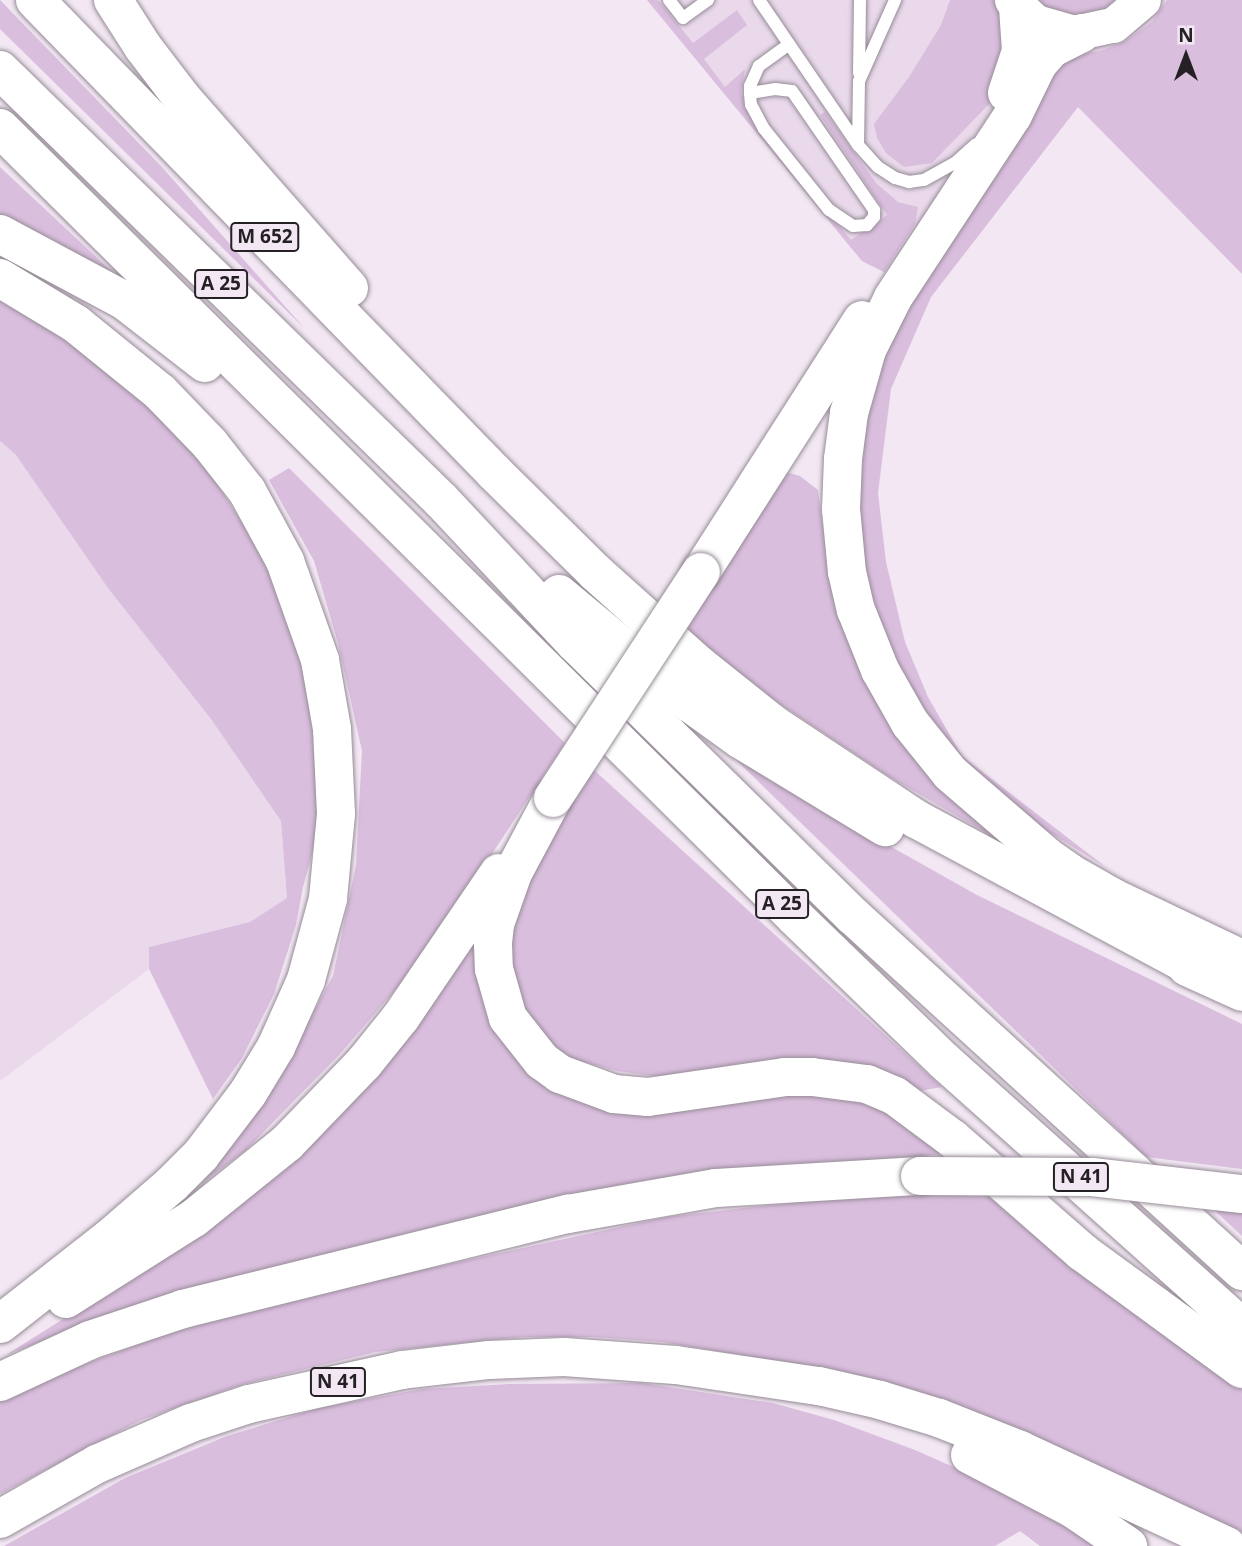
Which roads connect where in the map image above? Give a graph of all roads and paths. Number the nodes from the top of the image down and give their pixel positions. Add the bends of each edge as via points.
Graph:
1 (35, 0) edge
2 (113, 0) edge
3 (669, 0) edge
4 (708, 0) edge
5 (760, 0) edge
6 (860, 0) edge
7 (895, 0) edge
8 (1143, 0) edge
9 (1015, 4) edge
10 (1082, 33) junction
11 (788, 45) junction
12 (0, 70) edge
13 (810, 77) junction
14 (859, 81) junction
15 (792, 91) junction
16 (750, 93) junction
17 (0, 128) edge
18 (976, 144) junction
19 (858, 145) junction
20 (0, 234) edge
21 (0, 278) edge
22 (495, 473) junction
23 (441, 500) junction
24 (586, 708) junction
25 (553, 798) junction
26 (1232, 976) edge
27 (1242, 1194) edge
28 (1242, 1271) edge
29 (0, 1324) edge
30 (1242, 1327) edge
31 (0, 1337) edge
32 (702, 1369) junction
33 (1242, 1369) edge
34 (0, 1382) edge
35 (0, 1519) edge
36 (1128, 1546) edge
37 (1227, 1546) edge

1 - 22 highway, M 652
2 - 22 highway via 160,72 434,384
3 - 4 lane via 683,18
5 - 11 lane
6 - 14 lane
7 - 14 lane
8 - 10 street via 1113,25
9 - 10 street via 1051,29
9 - 18 highway via 1021,37 1018,65
10 - 26 highway via 1051,49 1038,64 1013,115 893,298 867,349 849,413 843,459 841,509 847,572 880,670 910,723 950,773 1070,873
11 - 13 lane
11 - 16 lane via 759,66
12 - 23 highway, A 25
13 - 15 lane
13 - 19 lane
14 - 19 lane
15 - 16 lane
15 - 16 lane via 874,210 867,225 853,226 829,210 764,130 751,106
17 - 24 highway, A 25
18 - 19 lane via 938,174 909,181 878,167
18 - 25 highway, bridge
20 - 24 highway via 107,290 181,342 518,664
21 - 29 highway via 76,324 160,392 247,491 285,561 320,660 332,729 336,814 328,899 306,980 276,1047 248,1093 201,1155 172,1184
22 - 26 highway, M 652 via 596,572 736,695 843,772 985,858
23 - 26 highway via 481,521 585,618 690,703 831,797 990,883
23 - 28 highway, A 25 via 575,643 853,916
24 - 30 highway, A 25 via 944,1061
25 - 31 highway via 401,1017 287,1143 235,1188 157,1244
25 - 33 highway via 513,873 493,944 494,970 508,1018 542,1061 569,1078 614,1094 648,1097 812,1077 867,1084 895,1096 953,1139 1102,1268
27 - 34 highway, N 41, bridge via 1102,1178 920,1176 704,1189 568,1214 183,1308 65,1350
32 - 35 highway, N 41 via 624,1359 541,1357 457,1363 325,1385 249,1404 170,1432 66,1480
32 - 36 highway via 927,1437 1072,1508
32 - 37 highway via 844,1390 939,1418 1039,1458

